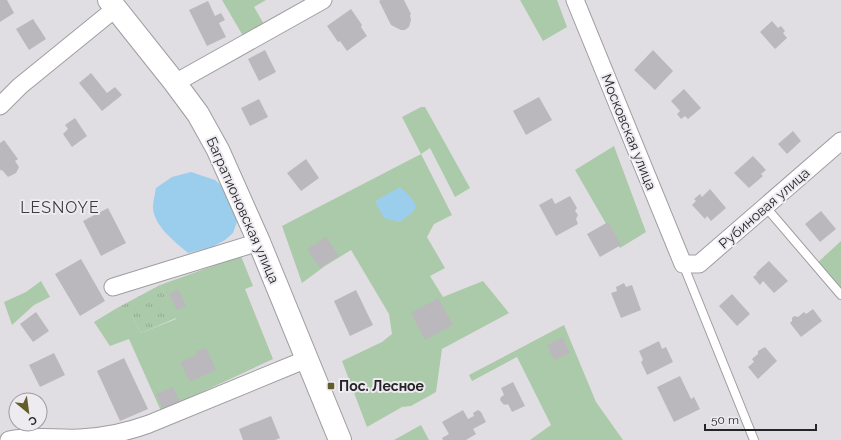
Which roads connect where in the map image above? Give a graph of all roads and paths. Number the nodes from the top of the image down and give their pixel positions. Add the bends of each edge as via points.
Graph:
1 (323, 0) edge
2 (575, 0) edge
3 (113, 4) edge
4 (175, 83) junction
5 (0, 106) edge
6 (841, 141) edge
7 (765, 206) junction
8 (259, 242) junction
9 (683, 264) junction
10 (113, 287) dead end
11 (841, 295) edge
12 (307, 358) junction
13 (9, 440) edge
14 (340, 440) edge
15 (754, 440) edge

1 - 4 street
2 - 9 street, Московская улица
3 - 4 main road, Багратионовская улица
3 - 5 street
4 - 8 main road, Багратионовская улица via 198,114 218,150
6 - 7 street, Рубиновая улица
7 - 9 street, Рубиновая улица via 699,264
7 - 11 lane
8 - 10 street
8 - 12 main road, Багратионовская улица
9 - 15 lane
12 - 13 street via 125,432 81,438
12 - 14 main road, Багратионовская улица

